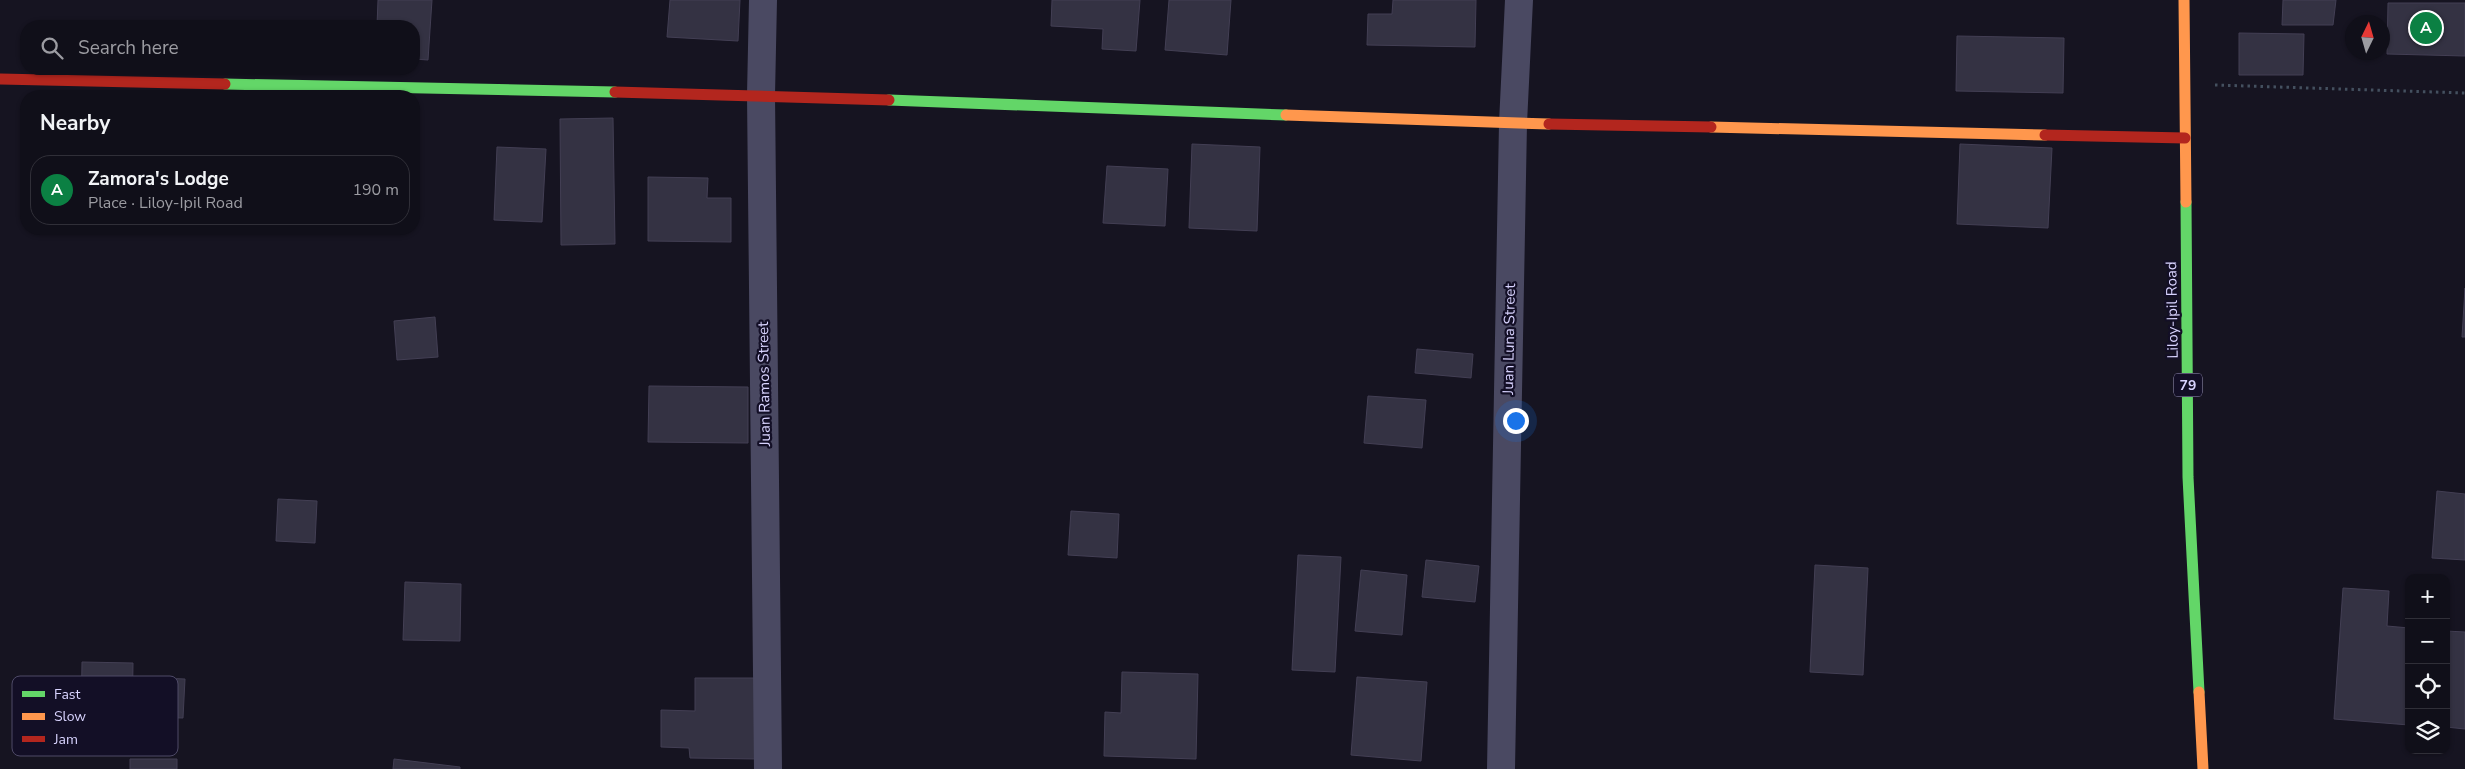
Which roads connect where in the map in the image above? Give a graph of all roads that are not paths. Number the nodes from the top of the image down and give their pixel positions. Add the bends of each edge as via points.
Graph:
1 (763, 0) edge
2 (1519, 0) edge
3 (2184, 0) edge
4 (0, 79) edge
5 (761, 95) junction
6 (1513, 123) junction
7 (2185, 138) junction
8 (768, 769) edge
9 (1501, 769) edge
10 (2203, 769) edge

1 - 5 street, Juan Ramos Street
2 - 6 street, Juan Luna Street
3 - 7 main road, Liloy-Ipil Road / 79
4 - 5 main road
5 - 6 main road
5 - 8 street, Juan Ramos Street
6 - 7 main road
6 - 9 street, Juan Luna Street
7 - 10 main road, Liloy-Ipil Road / 79 via 2188,477

